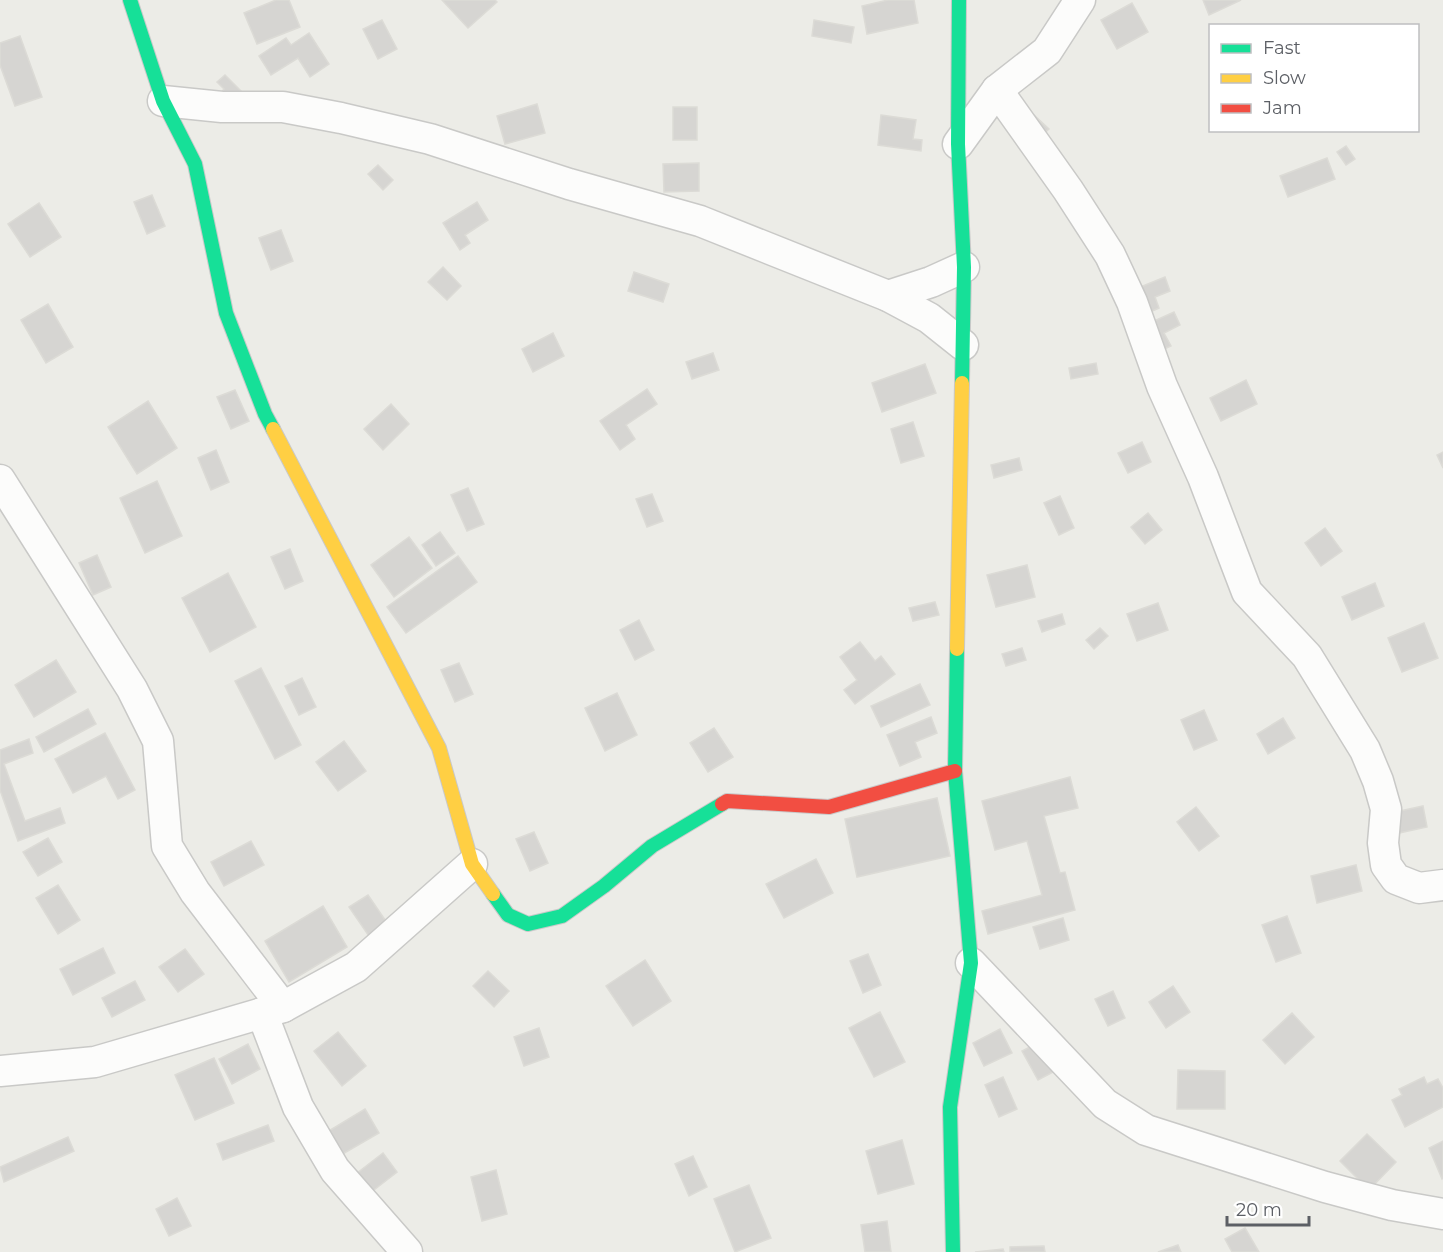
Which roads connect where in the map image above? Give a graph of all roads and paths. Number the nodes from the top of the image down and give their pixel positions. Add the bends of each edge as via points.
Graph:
1 (130, 0) edge
2 (959, 0) edge
3 (1080, 0) edge
4 (997, 90) junction
5 (163, 101) junction
6 (958, 144) junction
7 (964, 267) junction
8 (888, 296) junction
9 (963, 345) junction
10 (0, 480) edge
11 (954, 771) junction
12 (472, 864) junction
13 (1443, 885) edge
14 (971, 963) junction
15 (272, 1010) junction
16 (0, 1071) edge
17 (1443, 1214) edge
18 (407, 1252) edge
19 (953, 1252) edge

1 - 5 street
2 - 6 street
3 - 4 street via 1047,51
4 - 6 street
4 - 13 street via 1110,255 1247,591 1307,656 1365,750 1386,809 1386,865 1396,879 1419,888
5 - 8 street via 222,107 283,107 430,139 700,221
5 - 12 street via 195,164 226,313 265,414 439,748
6 - 7 street
7 - 8 street
7 - 9 street
8 - 9 street via 929,318
9 - 11 street
10 - 15 street via 132,689 158,741 166,846
11 - 12 street via 829,807 727,801 652,846 562,916 528,924 508,915
11 - 14 street
12 - 15 street via 356,967
14 - 17 street via 1105,1104 1146,1130 1325,1187
14 - 19 street via 950,1107
15 - 16 street via 95,1062
15 - 18 street via 298,1107 335,1170

